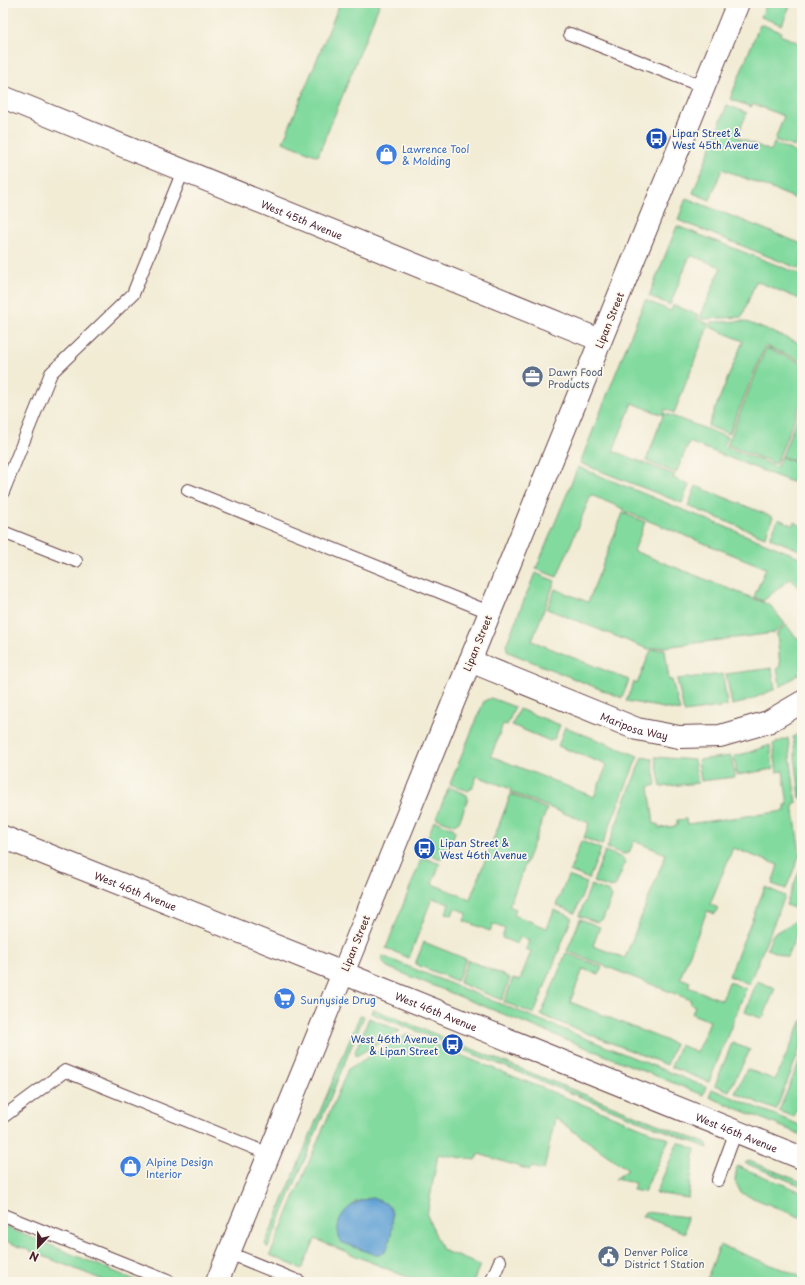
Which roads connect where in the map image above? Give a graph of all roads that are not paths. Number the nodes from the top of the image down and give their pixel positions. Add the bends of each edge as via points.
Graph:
1 (738, 3) edge
2 (570, 34) dead end
3 (704, 86) junction
4 (3, 97) edge
5 (183, 171) junction
6 (600, 340) junction
7 (188, 490) dead end
8 (3, 492) edge
9 (3, 532) edge
10 (76, 561) dead end
11 (489, 612) junction
12 (470, 661) junction
13 (802, 702) edge
14 (3, 837) edge
15 (343, 973) junction
16 (3, 1117) edge
17 (736, 1131) junction
18 (269, 1154) junction
19 (802, 1158) edge
20 (718, 1180) dead end
21 (3, 1215) edge
22 (229, 1253) junction
23 (500, 1261) dead end
24 (170, 1282) edge
25 (217, 1282) edge
26 (300, 1282) edge
27 (491, 1282) edge

1 - 3 street, Lipan Street
2 - 3 lane
3 - 6 street, Lipan Street
4 - 5 street, West 45th Avenue
5 - 6 street, West 45th Avenue
5 - 8 lane via 133,294 51,373
6 - 11 street, Lipan Street
7 - 11 lane
9 - 10 lane
11 - 12 street, Lipan Street
12 - 13 street, Mariposa Way via 637,729 679,737 720,736 768,722
12 - 15 street, Lipan Street
14 - 15 street, West 46th Avenue
15 - 17 street, West 46th Avenue
15 - 18 street, Lipan Street
16 - 18 lane via 65,1070
17 - 19 street, West 46th Avenue
17 - 20 lane
18 - 22 street, Lipan Street
21 - 24 lane
22 - 25 street, Lipan Street
22 - 26 lane
23 - 27 lane

